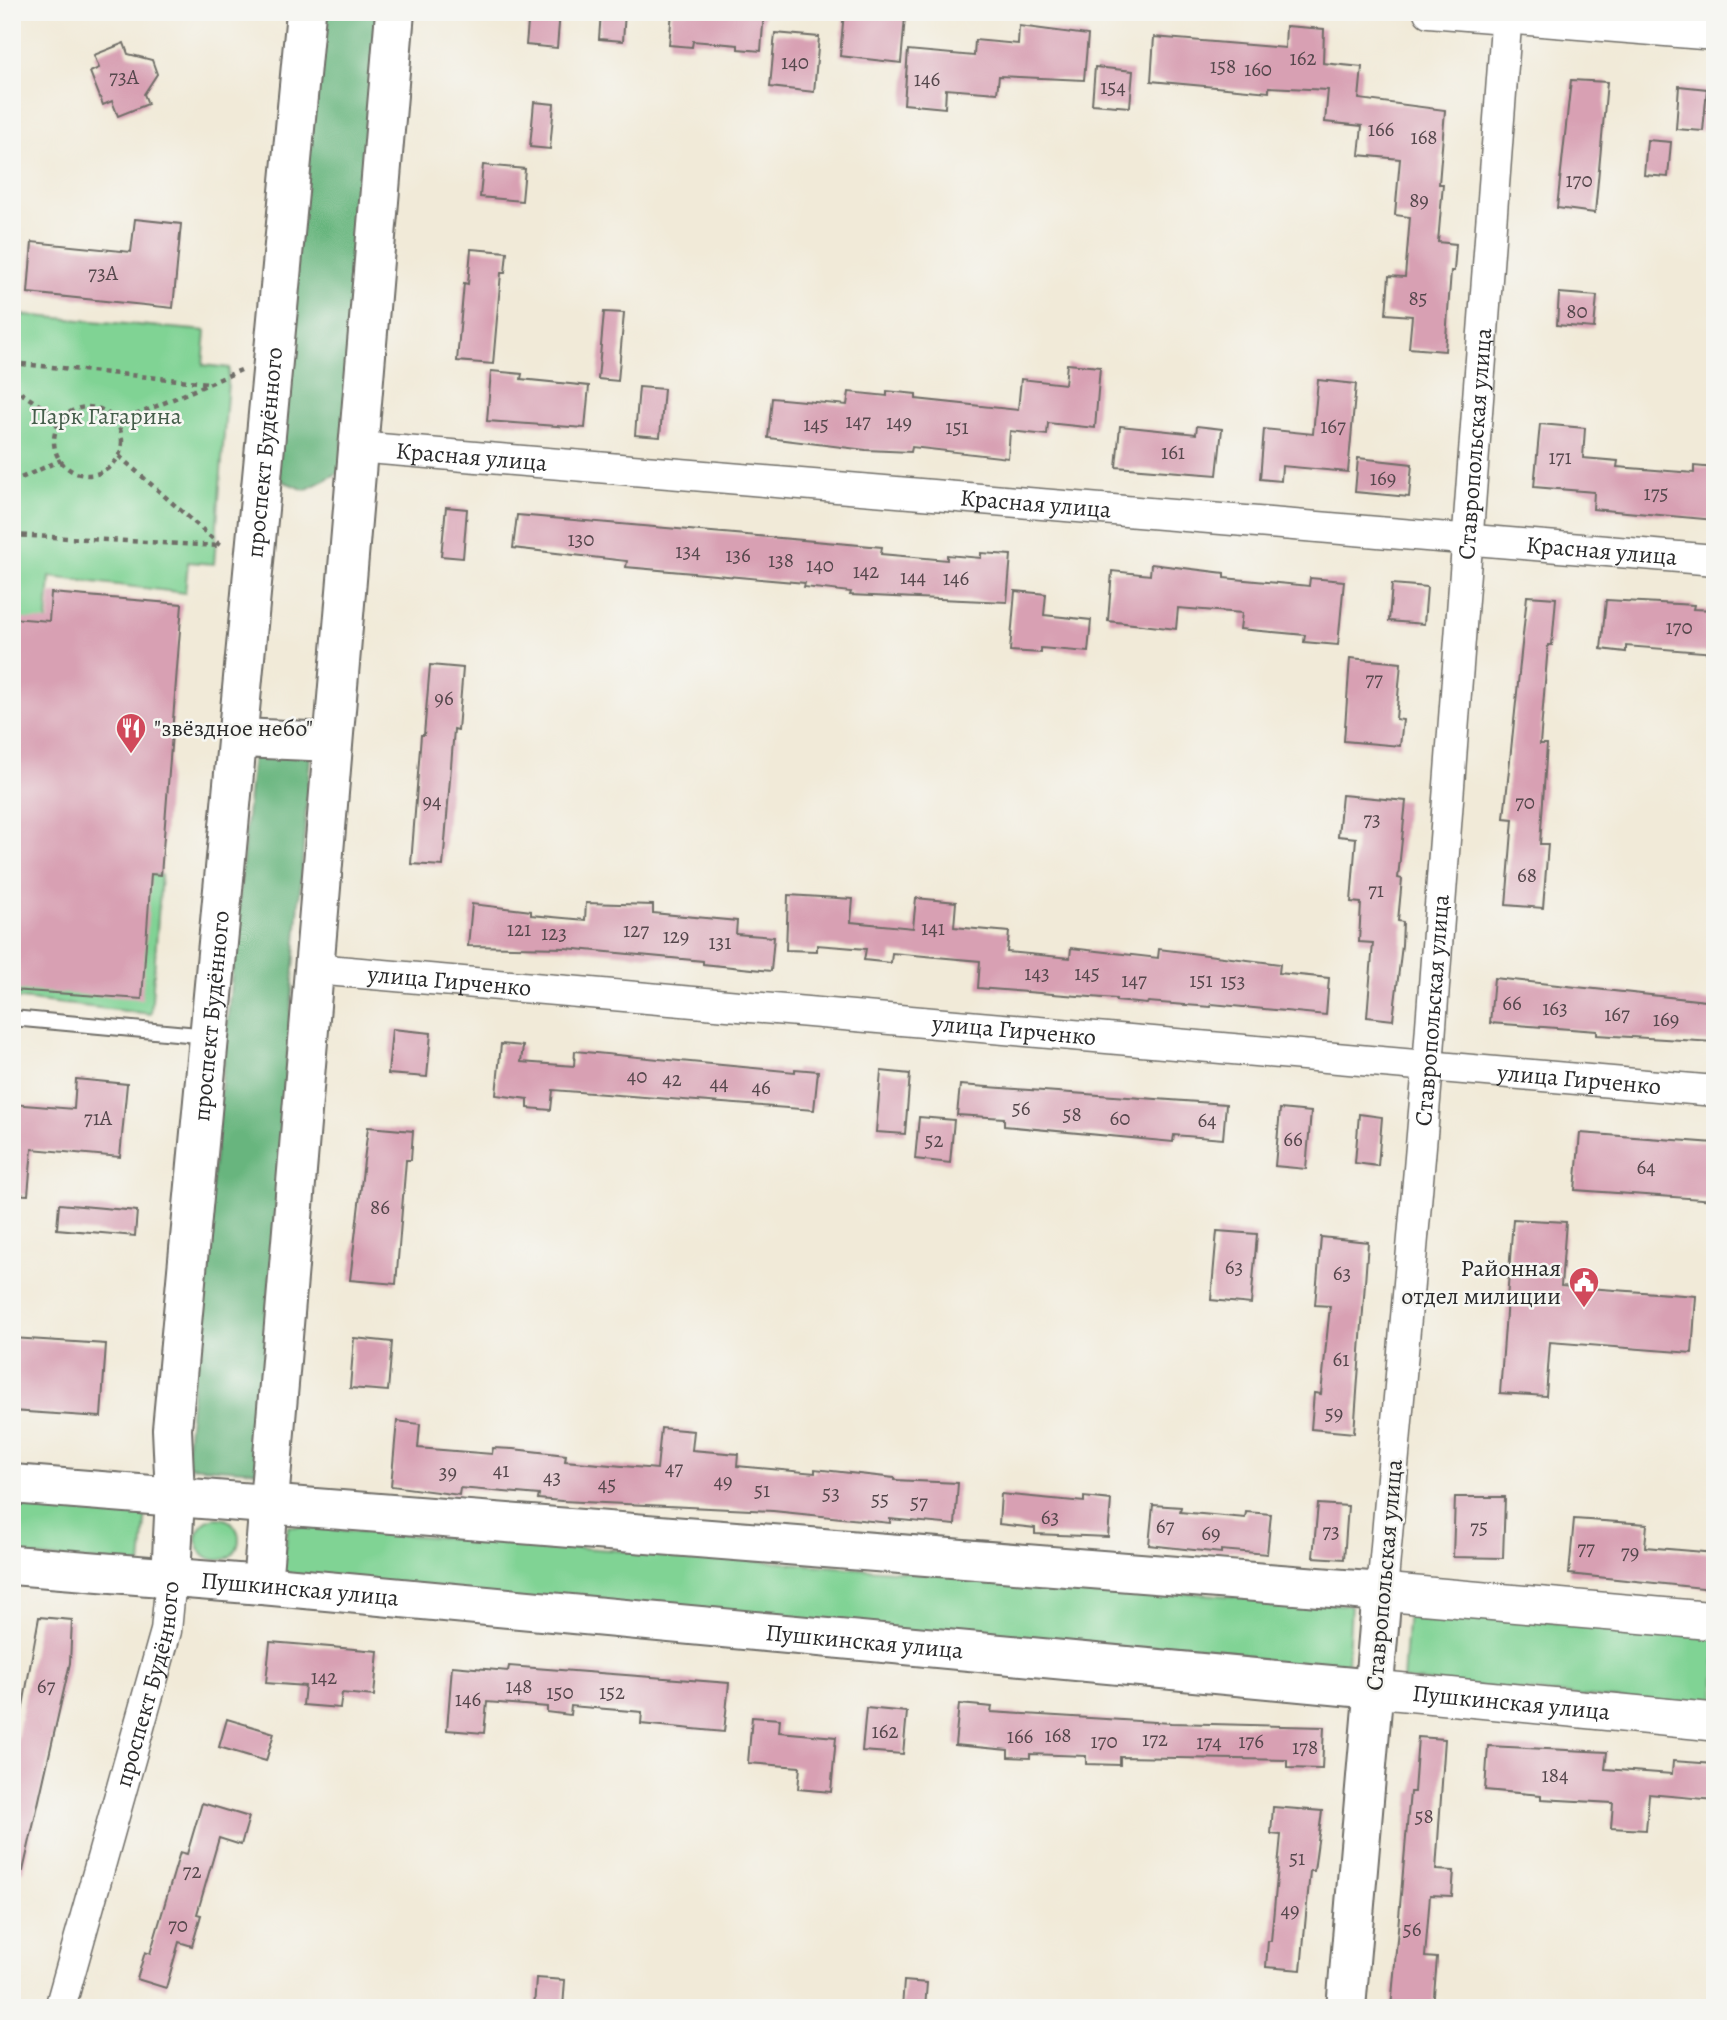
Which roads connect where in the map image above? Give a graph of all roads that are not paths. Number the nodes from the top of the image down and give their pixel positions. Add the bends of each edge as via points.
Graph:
1 (306, 12) edge
2 (395, 12) edge
3 (1429, 12) edge
4 (1507, 16) edge
5 (1715, 35) edge
6 (356, 447) junction
7 (1466, 542) junction
8 (1715, 560) edge
9 (238, 738) junction
10 (333, 742) junction
11 (314, 969) junction
12 (12, 1018) edge
13 (210, 1036) junction
14 (1428, 1066) junction
15 (1715, 1091) edge
16 (12, 1485) edge
17 (175, 1496) junction
18 (271, 1503) junction
19 (12, 1565) edge
20 (171, 1578) junction
21 (262, 1585) junction
22 (1382, 1592) junction
23 (1715, 1621) edge
24 (1374, 1689) junction
25 (1715, 1722) edge
26 (60, 2008) edge
27 (1346, 2008) edge

1 - 9 main road, проспект Будённого
2 - 6 main road
3 - 4 street
4 - 5 street
4 - 7 street, Ставропольская улица
6 - 7 street, Красная улица
6 - 10 main road
7 - 8 street, Красная улица
7 - 14 street, Ставропольская улица
9 - 10 main road
9 - 13 main road, проспект Будённого
10 - 11 main road
11 - 14 street, улица Гирченко
11 - 18 main road
12 - 13 lane
13 - 17 main road, проспект Будённого via 172,1429
14 - 15 street, улица Гирченко
14 - 22 street, Ставропольская улица
16 - 17 main road
17 - 18 main road
17 - 20 main road, проспект Будённого
18 - 21 main road
18 - 22 main road
19 - 20 main road, Пушкинская улица
20 - 21 main road, Пушкинская улица
20 - 26 street, проспект Будённого via 166,1631
21 - 24 main road, Пушкинская улица
22 - 23 street
22 - 24 main road, Ставропольская улица
24 - 25 street, Пушкинская улица
24 - 27 main road, Ставропольская улица

